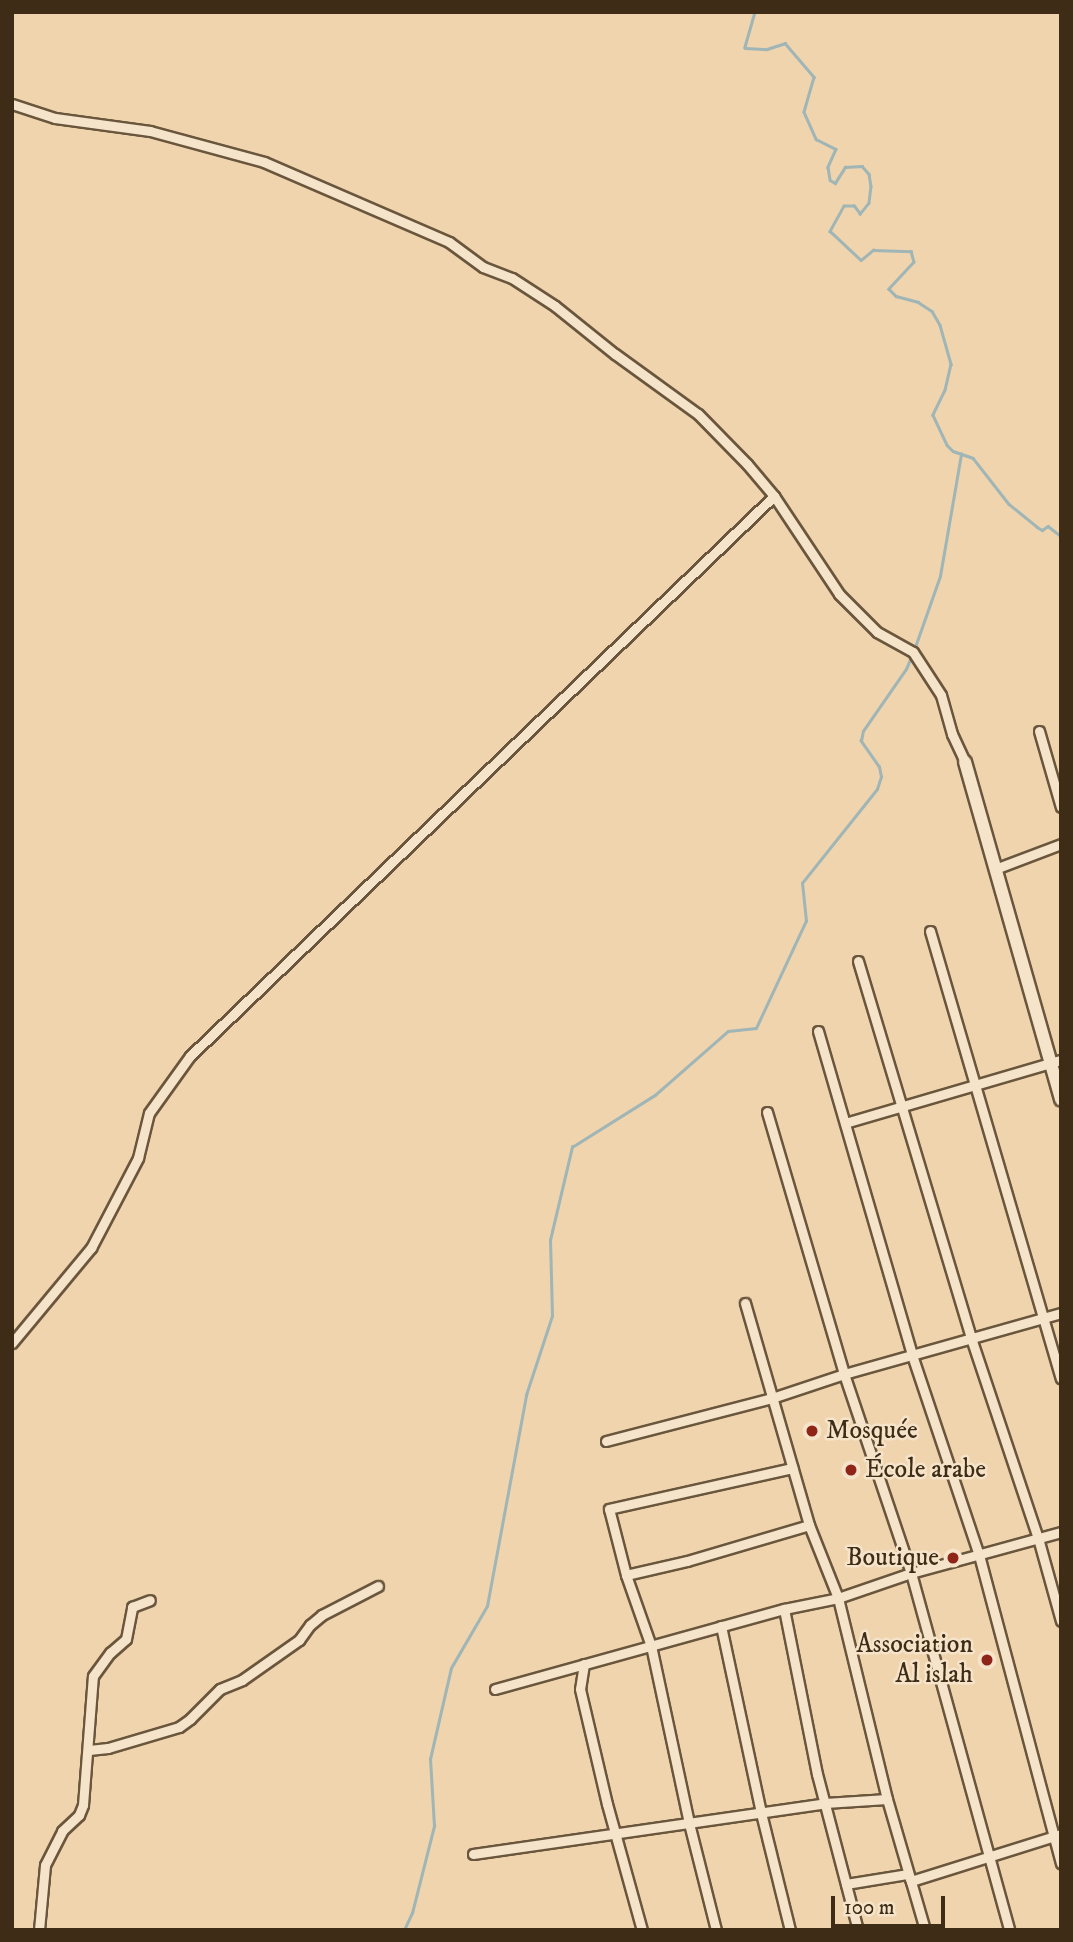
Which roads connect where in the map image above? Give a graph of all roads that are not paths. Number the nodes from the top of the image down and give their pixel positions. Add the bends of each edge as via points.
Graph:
1 (12, 104) edge
2 (774, 496) junction
3 (1039, 731) dead end
4 (965, 762) joint
5 (1061, 807) edge
6 (1061, 844) edge
7 (995, 869) junction
8 (930, 931) dead end
9 (858, 961) dead end
10 (818, 1031) dead end
11 (1055, 1062) edge
12 (974, 1085) junction
13 (1061, 1100) edge
14 (902, 1105) junction
15 (767, 1112) dead end
16 (845, 1123) junction
17 (745, 1303) dead end
18 (1061, 1313) edge
19 (1041, 1318) junction
20 (971, 1338) junction
21 (12, 1343) edge
22 (912, 1355) junction
23 (844, 1374) junction
24 (1061, 1378) edge
25 (772, 1398) junction
26 (606, 1441) dead end
27 (792, 1468) junction
28 (809, 1525) junction
29 (1061, 1532) edge
30 (1038, 1538) junction
31 (979, 1555) junction
32 (911, 1573) junction
33 (626, 1575) junction
34 (378, 1586) dead end
35 (838, 1598) junction
36 (150, 1600) dead end
37 (784, 1609) junction
38 (1061, 1621) edge
39 (722, 1626) junction
40 (651, 1646) junction
41 (584, 1664) junction
42 (495, 1689) dead end
43 (89, 1750) junction
44 (887, 1799) junction
45 (825, 1803) junction
46 (761, 1813) junction
47 (689, 1823) junction
48 (616, 1833) junction
49 (1057, 1835) edge
50 (473, 1854) dead end
51 (988, 1858) junction
52 (1061, 1863) edge
53 (911, 1881) junction
54 (846, 1884) junction
55 (39, 1930) edge
56 (642, 1930) edge
57 (716, 1930) edge
58 (790, 1930) edge
59 (858, 1930) edge
60 (925, 1930) edge
61 (1009, 1930) edge

1 - 2 street via 55,118 143,129 244,155 449,242 483,267 512,278 555,306 688,406
2 - 4 street via 839,594 877,632 914,652 941,695 951,734
2 - 21 street via 190,1056 149,1113 138,1158 90,1248
3 - 5 street
4 - 7 street
6 - 7 street
7 - 11 street
8 - 12 street
9 - 14 street
10 - 16 street
11 - 12 street
11 - 13 street
12 - 14 street
12 - 19 street
14 - 16 street
14 - 20 street
15 - 23 street
16 - 22 street
17 - 25 street
18 - 19 street
19 - 20 street
19 - 24 street
20 - 22 street
20 - 30 street
22 - 23 street
22 - 31 street
23 - 25 street
23 - 32 street
25 - 26 street
25 - 27 street
27 - 28 street
27 - 33 street via 609,1509
28 - 33 street
28 - 35 street
29 - 30 street
30 - 31 street
30 - 38 street
31 - 32 street
31 - 49 street
32 - 35 street
32 - 51 street
33 - 40 street
34 - 43 street via 322,1615 299,1640 242,1680 220,1689 179,1727
35 - 37 street
35 - 44 street
36 - 43 street via 132,1607 127,1639 93,1676
37 - 39 street
37 - 45 street
39 - 40 street
39 - 46 street
40 - 41 street
40 - 47 street
41 - 42 street
41 - 48 street via 580,1689
43 - 55 street via 84,1760 83,1805 62,1831 45,1865
44 - 45 street
44 - 53 street
45 - 46 street
45 - 54 street
46 - 47 street
46 - 58 street
47 - 48 street
47 - 57 street
48 - 50 street
48 - 56 street
49 - 51 street
49 - 52 street
51 - 53 street
51 - 61 street
53 - 54 street via 908,1874
53 - 60 street
54 - 59 street

